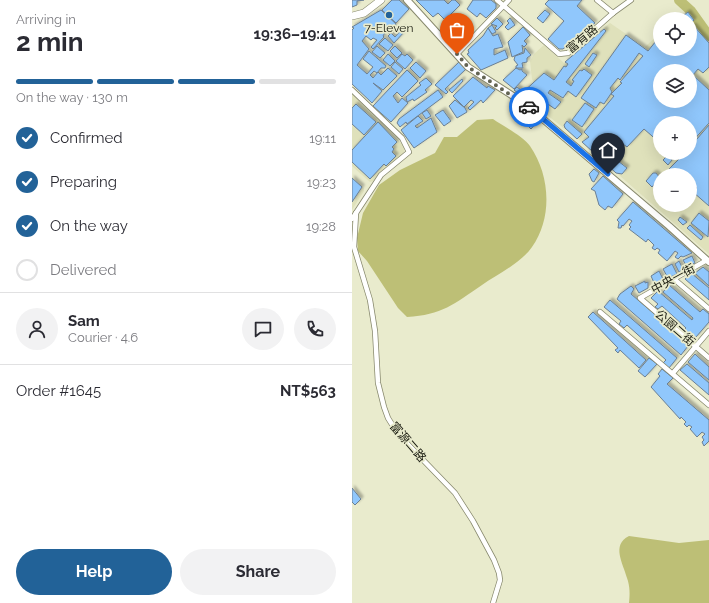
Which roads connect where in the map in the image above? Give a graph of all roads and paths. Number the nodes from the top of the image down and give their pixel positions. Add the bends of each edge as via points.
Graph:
1 (381, 0) edge
2 (408, 0) edge
3 (497, 0) edge
4 (509, 0) edge
5 (597, 0) edge
6 (631, 0) edge
7 (503, 5) junction
8 (613, 13) junction
9 (352, 16) edge
10 (457, 54) junction
11 (352, 90) edge
12 (356, 213) junction
13 (352, 219) edge
14 (708, 261) edge
15 (674, 279) junction
16 (640, 298) joint
17 (709, 309) edge
18 (600, 312) dead end
19 (709, 331) edge
20 (695, 346) junction
21 (709, 358) edge
22 (673, 374) junction
23 (709, 405) edge
24 (493, 603) edge

1 - 9 main road via 364,13
2 - 10 street
3 - 7 street, 富有路
4 - 7 street
5 - 8 street
6 - 8 street, 富有路
7 - 8 street, 富有路 via 563,55
7 - 10 street
10 - 14 street via 468,67 524,103
11 - 12 street via 402,138 409,152 381,175
12 - 13 street
12 - 24 street, 富源二路 via 354,247 370,300 378,383 388,418 398,434 455,493 473,521 499,573 500,580
14 - 15 street, 中央一街
15 - 16 street, 中央一街
15 - 17 street
16 - 20 street, 公園二街
18 - 22 street
19 - 20 street
20 - 21 street, 公園二街
20 - 22 street
22 - 23 street

